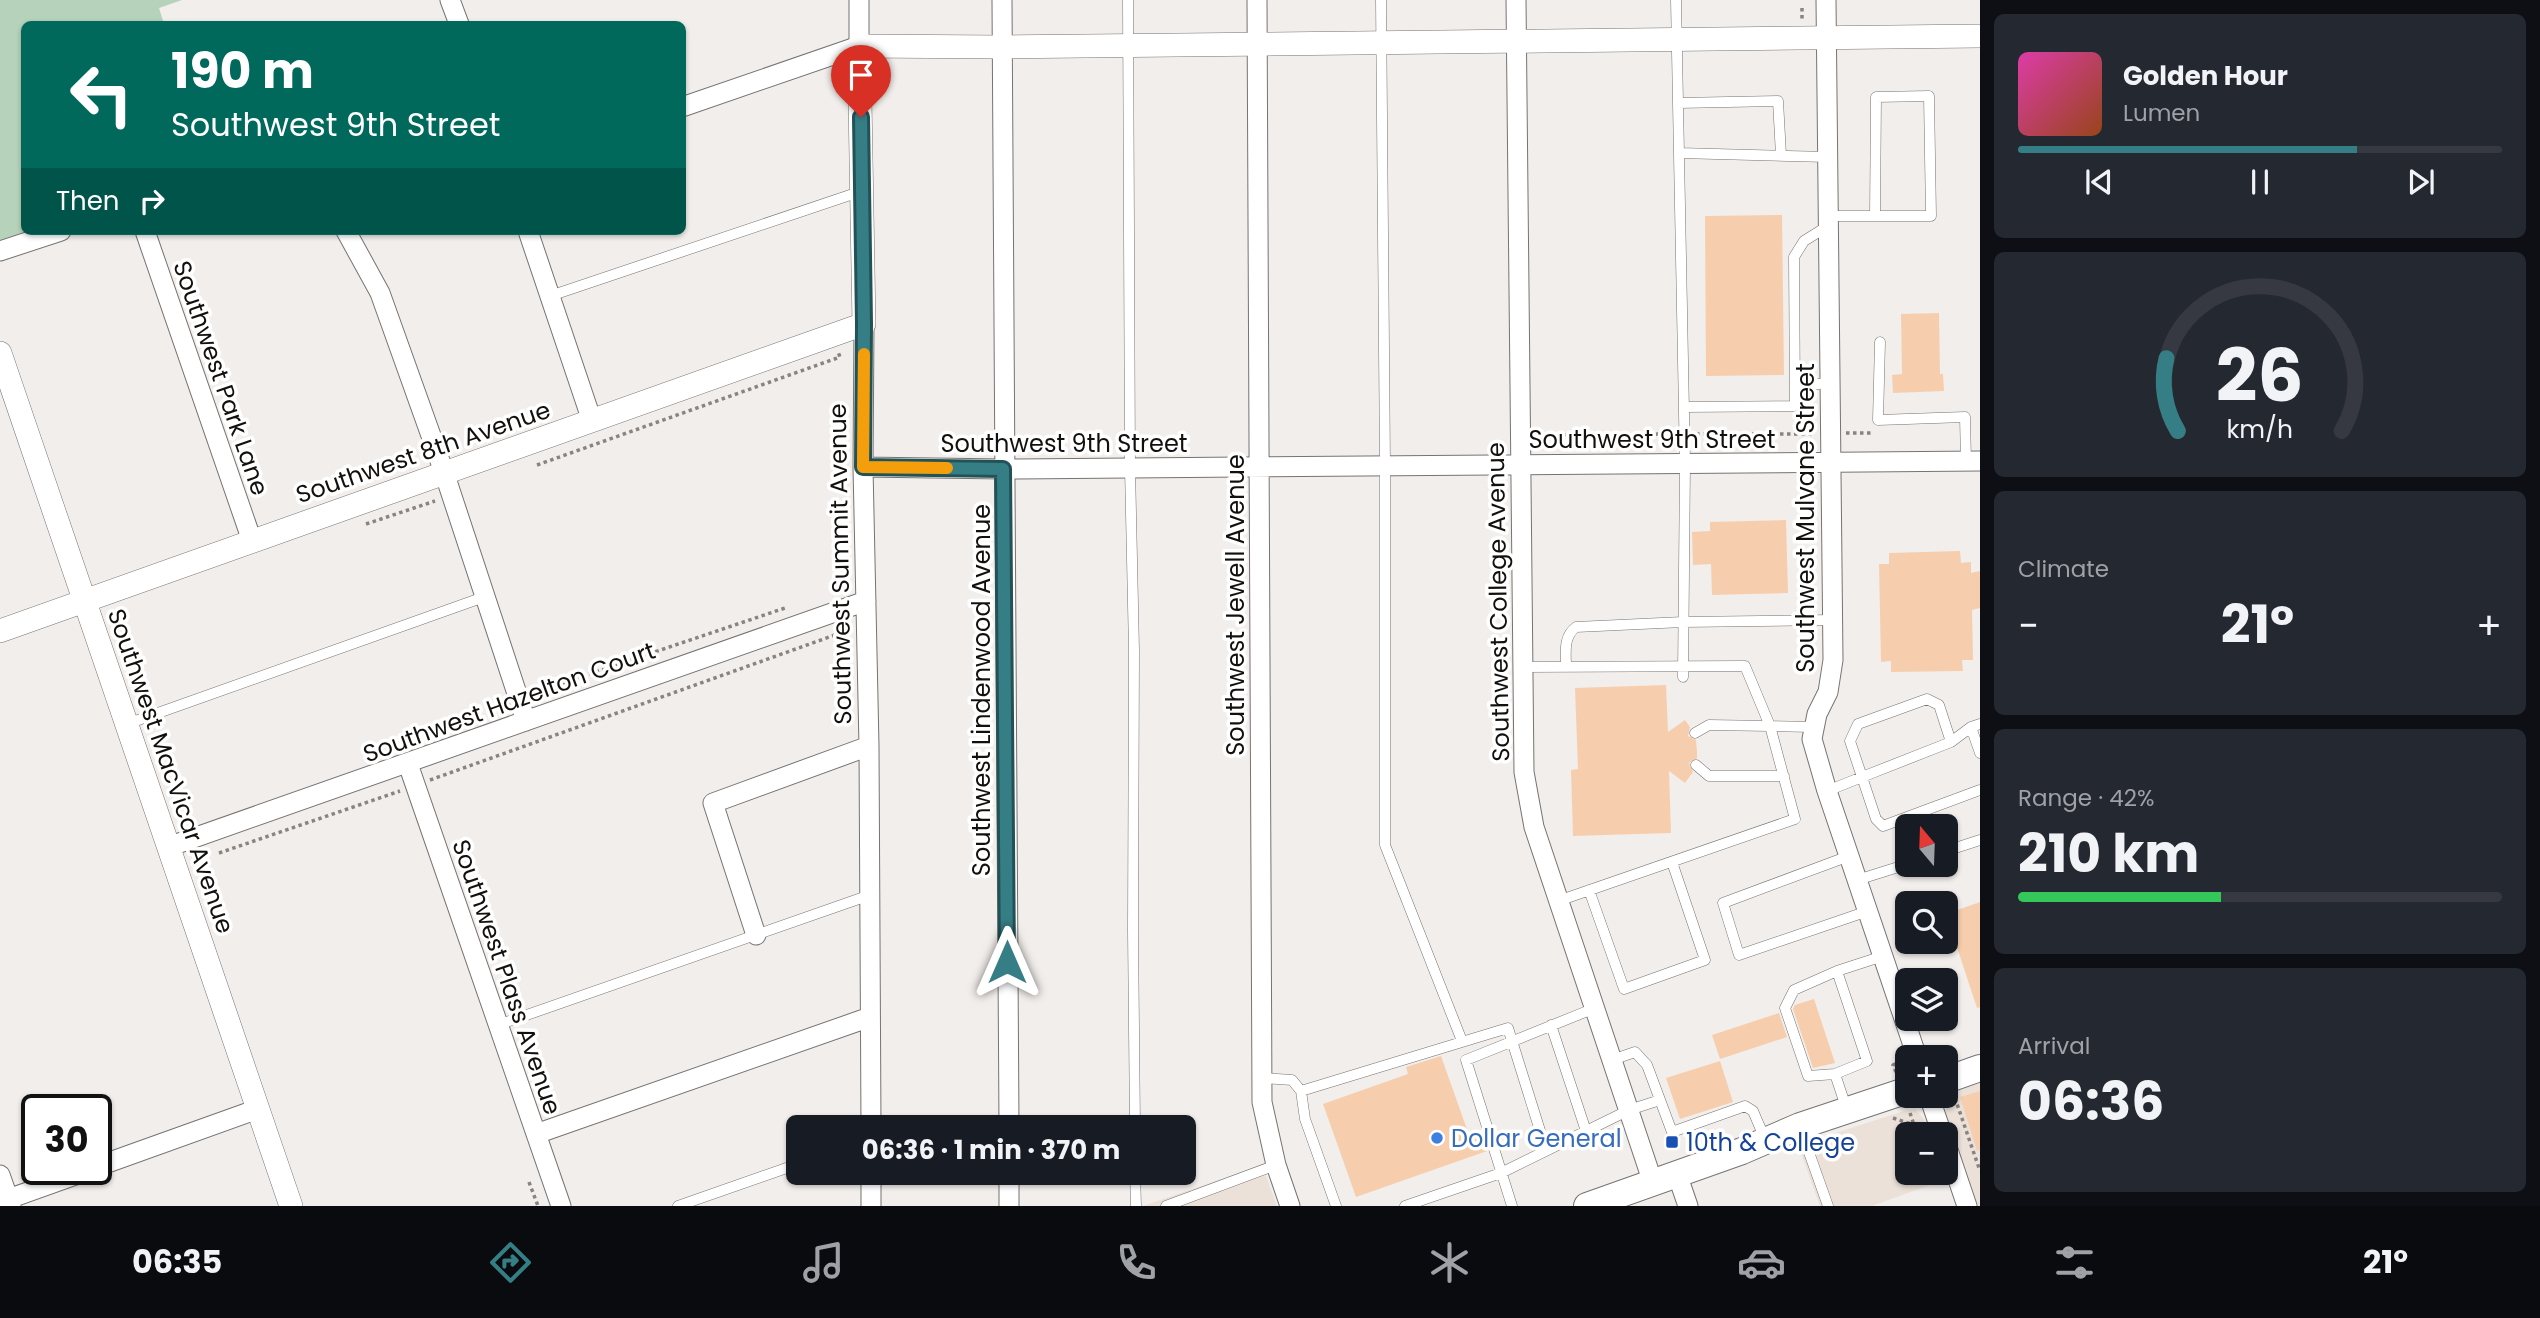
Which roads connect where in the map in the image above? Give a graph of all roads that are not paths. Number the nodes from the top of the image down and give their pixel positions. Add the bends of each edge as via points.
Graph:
1 (450, 0) edge
2 (859, 0) edge
3 (1002, 0) edge
4 (1128, 0) edge
5 (1258, 0) edge
6 (1381, 0) edge
7 (1516, 0) edge
8 (1676, 0) edge
9 (1826, 0) edge
10 (458, 21) edge
11 (1827, 36) junction
12 (1980, 36) edge
13 (1677, 38) junction
14 (1517, 41) junction
15 (1381, 42) junction
16 (1258, 44) junction
17 (1129, 45) junction
18 (859, 46) junction
19 (1002, 47) junction
20 (1678, 103) junction
21 (686, 106) edge
22 (1679, 153) junction
23 (1781, 155) junction
24 (1828, 157) junction
25 (863, 191) junction
26 (1875, 216) junction
27 (1829, 221) junction
28 (49, 235) edge
29 (146, 235) edge
30 (348, 235) edge
31 (529, 235) edge
32 (0, 251) edge
33 (550, 296) junction
34 (864, 324) junction
35 (1880, 342) dead end
36 (0, 353) edge
37 (1831, 383) junction
38 (1796, 386) junction
39 (1684, 407) junction
40 (592, 421) junction
41 (1973, 461) edge
42 (1831, 462) junction
43 (1685, 464) junction
44 (1259, 465) junction
45 (1385, 465) junction
46 (1521, 465) junction
47 (863, 467) junction
48 (1130, 468) junction
49 (1003, 469) junction
50 (444, 472) junction
51 (252, 541) junction
52 (484, 597) junction
53 (86, 600) junction
54 (866, 601) junction
55 (1833, 620) junction
56 (1683, 622) junction
57 (0, 631) edge
58 (1683, 666) junction
59 (1523, 667) junction
60 (1566, 667) junction
61 (1683, 677) dead end
62 (526, 721) junction
63 (127, 724) junction
64 (1975, 725) edge
65 (1769, 726) junction
66 (1813, 727) junction
67 (1695, 733) dead end
68 (1951, 742) junction
69 (869, 746) junction
70 (1980, 753) edge
71 (408, 764) junction
72 (1696, 765) dead end
73 (1784, 776) junction
74 (1862, 777) junction
75 (1980, 790) edge
76 (1827, 791) junction
77 (1980, 840) edge
78 (168, 847) junction
79 (1958, 847) edge
80 (1849, 856) junction
81 (1672, 862) junction
82 (1895, 868) edge
83 (1857, 880) junction
84 (1589, 890) junction
85 (870, 895) junction
86 (1559, 901) junction
87 (1868, 911) junction
88 (756, 936) junction
89 (1883, 956) junction
90 (1837, 971) junction
91 (1595, 1008) junction
92 (870, 1017) junction
93 (1551, 1025) junction
94 (498, 1026) junction
95 (1462, 1041) junction
96 (1512, 1042) junction
97 (1913, 1045) edge
98 (1612, 1060) junction
99 (1980, 1068) edge
100 (1835, 1074) junction
101 (1262, 1078) junction
102 (1958, 1083) edge
103 (1301, 1091) junction
104 (1895, 1094) edge
105 (1660, 1100) junction
106 (258, 1109) junction
107 (1629, 1110) junction
108 (1847, 1110) junction
109 (871, 1115) edge
110 (1009, 1115) edge
111 (1135, 1115) edge
112 (1800, 1126) junction
113 (1587, 1131) junction
114 (536, 1134) junction
115 (1766, 1141) junction
116 (1546, 1150) junction
117 (112, 1162) edge
118 (1276, 1166) junction
119 (786, 1168) edge
120 (1501, 1172) junction
121 (0, 1175) edge
122 (1665, 1178) junction
123 (1958, 1179) edge
124 (50, 1185) edge
125 (871, 1185) edge
126 (1009, 1185) edge
127 (1135, 1185) edge
128 (6, 1202) edge
129 (1595, 1205) edge
130 (291, 1206) edge
131 (561, 1206) edge
132 (678, 1206) edge
133 (871, 1206) edge
134 (1009, 1206) edge
135 (1136, 1206) edge
136 (1166, 1206) edge
137 (1290, 1206) edge
138 (1336, 1206) edge
139 (1405, 1206) edge
140 (1513, 1206) edge
141 (1688, 1206) edge
142 (1828, 1206) edge
143 (1967, 1206) edge

1 - 10 street
2 - 18 street, Southwest Summit Avenue
3 - 19 street, Southwest Lindenwood Avenue
4 - 17 lane
5 - 16 street, Southwest Jewell Avenue
6 - 15 lane
7 - 14 street, Southwest College Avenue
8 - 13 lane
9 - 11 street, Southwest Mulvane Street
11 - 12 street
11 - 13 street
11 - 24 street, Southwest Mulvane Street
13 - 14 street
13 - 20 lane
14 - 15 street
14 - 46 street, Southwest College Avenue
15 - 16 street
15 - 45 lane
16 - 17 street
16 - 44 street, Southwest Jewell Avenue
17 - 19 street
17 - 48 lane
18 - 19 street
18 - 21 street
18 - 25 street, Southwest Summit Avenue
19 - 49 street, Southwest Lindenwood Avenue
20 - 22 lane
20 - 23 lane via 1778,101
22 - 23 lane
22 - 39 lane
23 - 24 lane
24 - 27 street, Southwest Mulvane Street
25 - 33 lane
25 - 34 street, Southwest Summit Avenue
26 - 26 lane via 1931,216 1929,96 1876,97
26 - 27 lane
27 - 37 street, Southwest Mulvane Street
27 - 38 lane via 1804,241 1794,257
28 - 32 street
29 - 51 street, Southwest Park Lane
30 - 50 street via 380,293
31 - 33 street
33 - 40 street
34 - 40 street, Southwest 8th Avenue
34 - 47 street, Southwest Summit Avenue
35 - 41 lane via 1878,420 1965,417
36 - 53 street, Southwest MacVicar Avenue
37 - 38 lane
37 - 42 street, Southwest Mulvane Street
38 - 39 lane via 1796,406
39 - 43 lane
40 - 50 street, Southwest 8th Avenue
41 - 42 street, Southwest 9th Street
42 - 43 street, Southwest 9th Street
42 - 55 street, Southwest Mulvane Street
43 - 46 street, Southwest 9th Street
43 - 56 lane
44 - 45 street, Southwest 9th Street
44 - 48 street, Southwest 9th Street
44 - 101 street, Southwest Jewell Avenue
45 - 46 street, Southwest 9th Street
45 - 95 lane via 1385,845
46 - 59 street, Southwest College Avenue
47 - 49 street, Southwest 9th Street
47 - 54 street, Southwest Summit Avenue
48 - 49 street, Southwest 9th Street
48 - 111 lane
49 - 110 street, Southwest Lindenwood Avenue
50 - 51 street, Southwest 8th Avenue
50 - 52 street
51 - 53 street, Southwest 8th Avenue
52 - 62 street
52 - 63 lane
53 - 57 street, Southwest 8th Avenue
53 - 63 street, Southwest MacVicar Avenue
54 - 62 street, Southwest Hazelton Court
54 - 69 street, Southwest Summit Avenue
55 - 56 lane
55 - 66 street, Southwest Mulvane Street via 1828,692
56 - 58 lane
56 - 60 lane via 1576,627 1566,642
58 - 60 lane
58 - 61 lane
58 - 65 lane via 1745,666
59 - 60 lane
59 - 86 street, Southwest College Avenue via 1527,796
62 - 71 street, Southwest Hazelton Court
63 - 78 street, Southwest MacVicar Avenue
64 - 68 lane
64 - 70 lane
65 - 66 lane
65 - 67 lane via 1710,725
65 - 73 lane
66 - 76 street via 1812,739
68 - 74 lane
68 - 74 lane via 1939,705 1927,699 1858,724 1850,741
69 - 85 street, Southwest Summit Avenue
69 - 88 street via 713,803
71 - 78 street, Southwest Hazelton Court
71 - 94 street, Southwest Plass Avenue
72 - 73 lane via 1709,776
73 - 81 lane via 1795,819
74 - 75 lane via 1882,826
74 - 76 lane
76 - 80 street
77 - 79 lane
78 - 106 street, Southwest MacVicar Avenue
80 - 83 street
80 - 87 lane via 1723,903 1739,955
81 - 84 lane
81 - 84 lane via 1705,960 1624,989
82 - 83 lane
83 - 87 street
84 - 86 lane
85 - 88 lane
85 - 92 street, Southwest Summit Avenue
86 - 91 street, Southwest College Avenue
87 - 89 street
88 - 94 lane
89 - 90 lane
89 - 97 street
90 - 100 lane via 1867,1061
90 - 100 lane via 1794,990 1785,1008 1808,1076
91 - 93 lane
91 - 98 street, Southwest College Avenue
92 - 109 street, Southwest Summit Avenue
92 - 114 street
93 - 96 lane
93 - 113 lane
94 - 114 street, Southwest Plass Avenue
95 - 96 lane via 1508,1028
95 - 103 lane
96 - 116 lane
96 - 120 lane via 1466,1060
98 - 105 lane via 1635,1052 1647,1065
98 - 107 street, Southwest College Avenue
99 - 102 main road
100 - 108 lane
101 - 103 lane via 1292,1080
101 - 118 street, Southwest Jewell Avenue via 1263,1109
103 - 138 lane via 1305,1119
104 - 108 main road
105 - 107 lane
105 - 115 lane via 1672,1132 1745,1106 1753,1111
106 - 117 street
106 - 130 street, Southwest MacVicar Avenue
107 - 113 lane
107 - 122 street, Southwest College Avenue
108 - 112 main road
112 - 115 main road
112 - 142 lane
113 - 116 lane
114 - 131 street, Southwest Plass Avenue
115 - 122 main road
116 - 120 lane
118 - 136 lane
118 - 137 street, Southwest Jewell Avenue
119 - 132 lane
120 - 139 lane
120 - 140 lane
121 - 128 street
122 - 129 main road
122 - 141 street, Southwest College Avenue
123 - 143 street
124 - 128 street
125 - 133 street
126 - 134 street
127 - 135 lane

